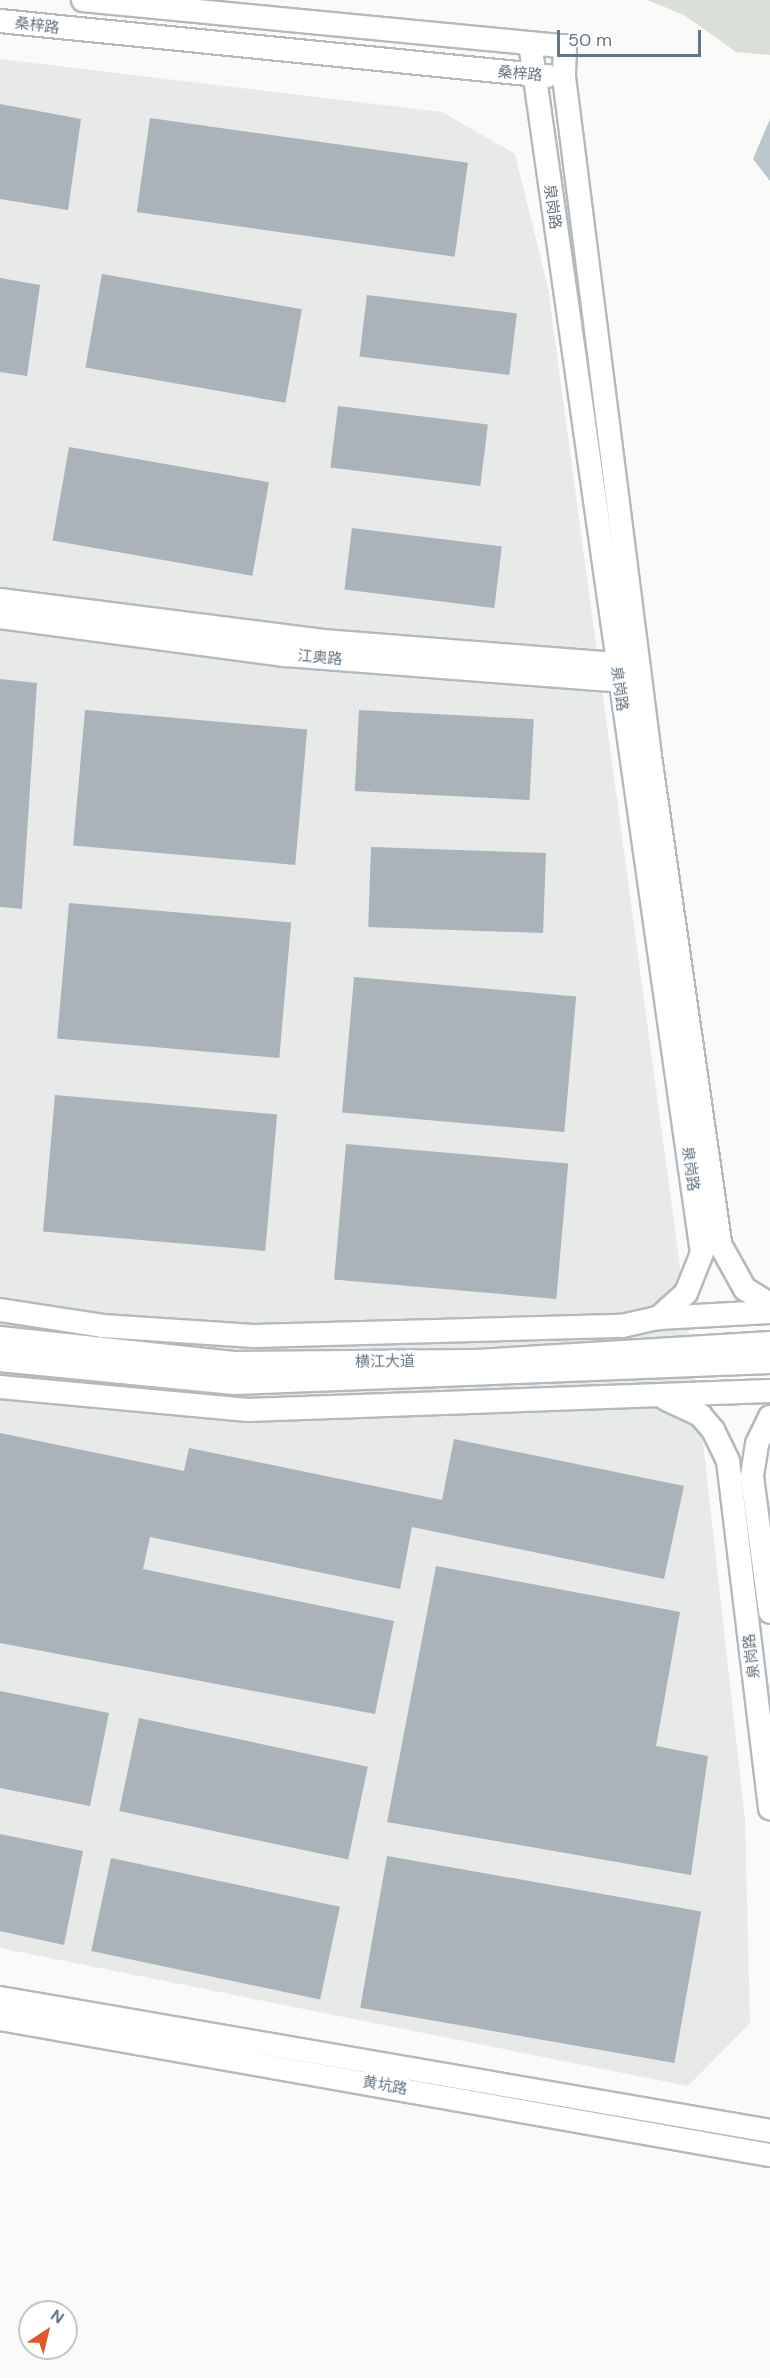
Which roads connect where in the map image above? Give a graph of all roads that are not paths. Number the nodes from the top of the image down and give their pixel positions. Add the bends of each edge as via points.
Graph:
1 (83, 0) edge
2 (0, 21) edge
3 (530, 43) junction
4 (533, 75) junction
5 (564, 77) junction
6 (0, 600) edge
7 (0, 617) edge
8 (629, 674) junction
9 (711, 1247) junction
10 (770, 1304) edge
11 (0, 1310) edge
12 (770, 1312) edge
13 (658, 1318) junction
14 (597, 1327) junction
15 (0, 1338) edge
16 (770, 1343) edge
17 (0, 1360) edge
18 (605, 1362) junction
19 (770, 1362) edge
20 (0, 1387) edge
21 (770, 1391) edge
22 (659, 1396) junction
23 (613, 1398) junction
24 (770, 1417) edge
25 (742, 1478) junction
26 (770, 1612) edge
27 (770, 1808) edge
28 (0, 1998) edge
29 (0, 2019) edge
30 (770, 2131) edge
31 (770, 2154) edge

1 - 3 street, 桑梓路
2 - 4 street, 桑梓路
3 - 4 street, 泉岗路
3 - 5 street, 桑梓路 via 565,46
4 - 5 street, 桑梓路
4 - 8 street, 泉岗路
5 - 8 street, 泉岗路
6 - 8 street, 江奥路
7 - 8 street, 江奥路 via 286,655
8 - 9 street, 泉岗路
9 - 10 street, 泉岗路 via 745,1289
9 - 13 street, 泉岗路 via 686,1293
11 - 14 street via 103,1326 254,1336
12 - 13 street
13 - 14 street
14 - 18 street
15 - 18 street, 横江大道 via 234,1363
16 - 18 street, 横江大道
17 - 18 street, 横江大道 via 234,1383
18 - 19 street, 横江大道
18 - 23 street
20 - 23 street via 248,1410
21 - 22 street
22 - 23 street
22 - 25 street, 泉岗路 via 683,1404 713,1430
24 - 25 street, 泉岗路
25 - 26 street, 泉岗路
25 - 27 street, 泉岗路
28 - 30 street, 黄坑路
29 - 31 street, 黄坑路

